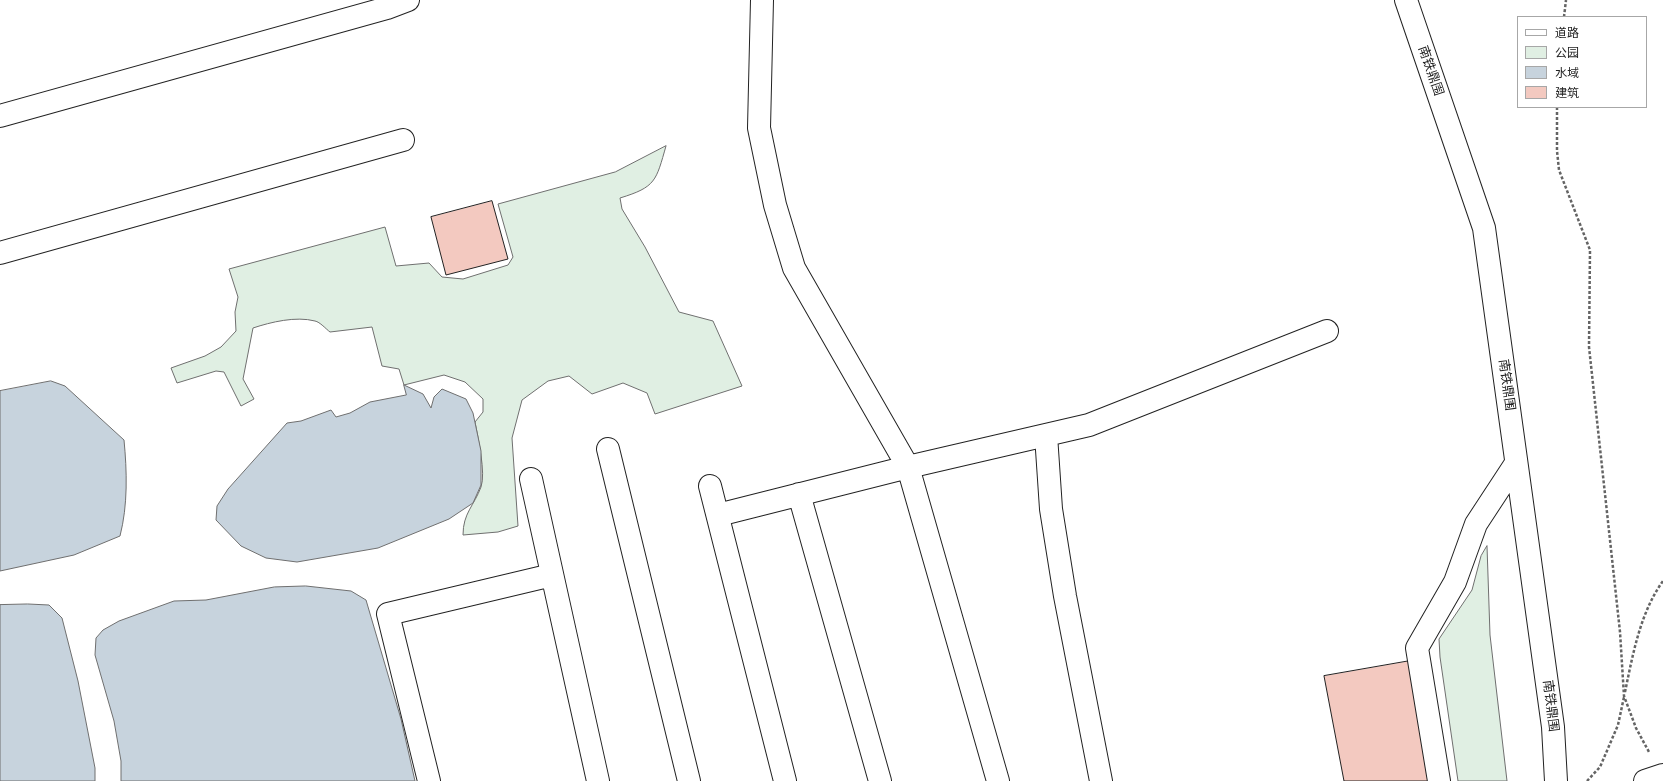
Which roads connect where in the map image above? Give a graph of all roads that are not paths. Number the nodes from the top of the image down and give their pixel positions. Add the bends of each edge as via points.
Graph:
1 (408, 0) edge
2 (762, 0) edge
3 (1406, 0) edge
4 (386, 4) edge
5 (0, 116) edge
6 (403, 140) dead end
7 (0, 253) edge
8 (1327, 331) dead end
9 (1046, 435) junction
10 (608, 449) dead end
11 (1516, 463) junction
12 (908, 467) junction
13 (531, 479) dead end
14 (710, 486) dead end
15 (799, 494) junction
16 (718, 515) junction
17 (552, 575) junction
18 (1663, 775) edge
19 (430, 781) edge
20 (598, 781) edge
21 (689, 781) edge
22 (785, 781) edge
23 (880, 781) edge
24 (998, 781) edge
25 (1101, 781) edge
26 (1439, 781) edge
27 (1556, 781) edge
28 (1645, 781) edge

1 - 4 street
2 - 12 street via 759,128 775,205 794,268
3 - 11 street, 南铁鼎围 via 1484,228
4 - 5 street
6 - 7 street
8 - 9 street via 1089,425
9 - 12 street
9 - 25 street via 1051,509
10 - 21 street
11 - 26 street via 1476,524 1455,582 1417,648
11 - 27 street, 南铁鼎围 via 1553,727
12 - 15 street
12 - 24 street
13 - 17 street
14 - 16 street
15 - 16 street
15 - 23 street
16 - 22 street
17 - 19 street via 388,614
17 - 20 street
18 - 28 street

